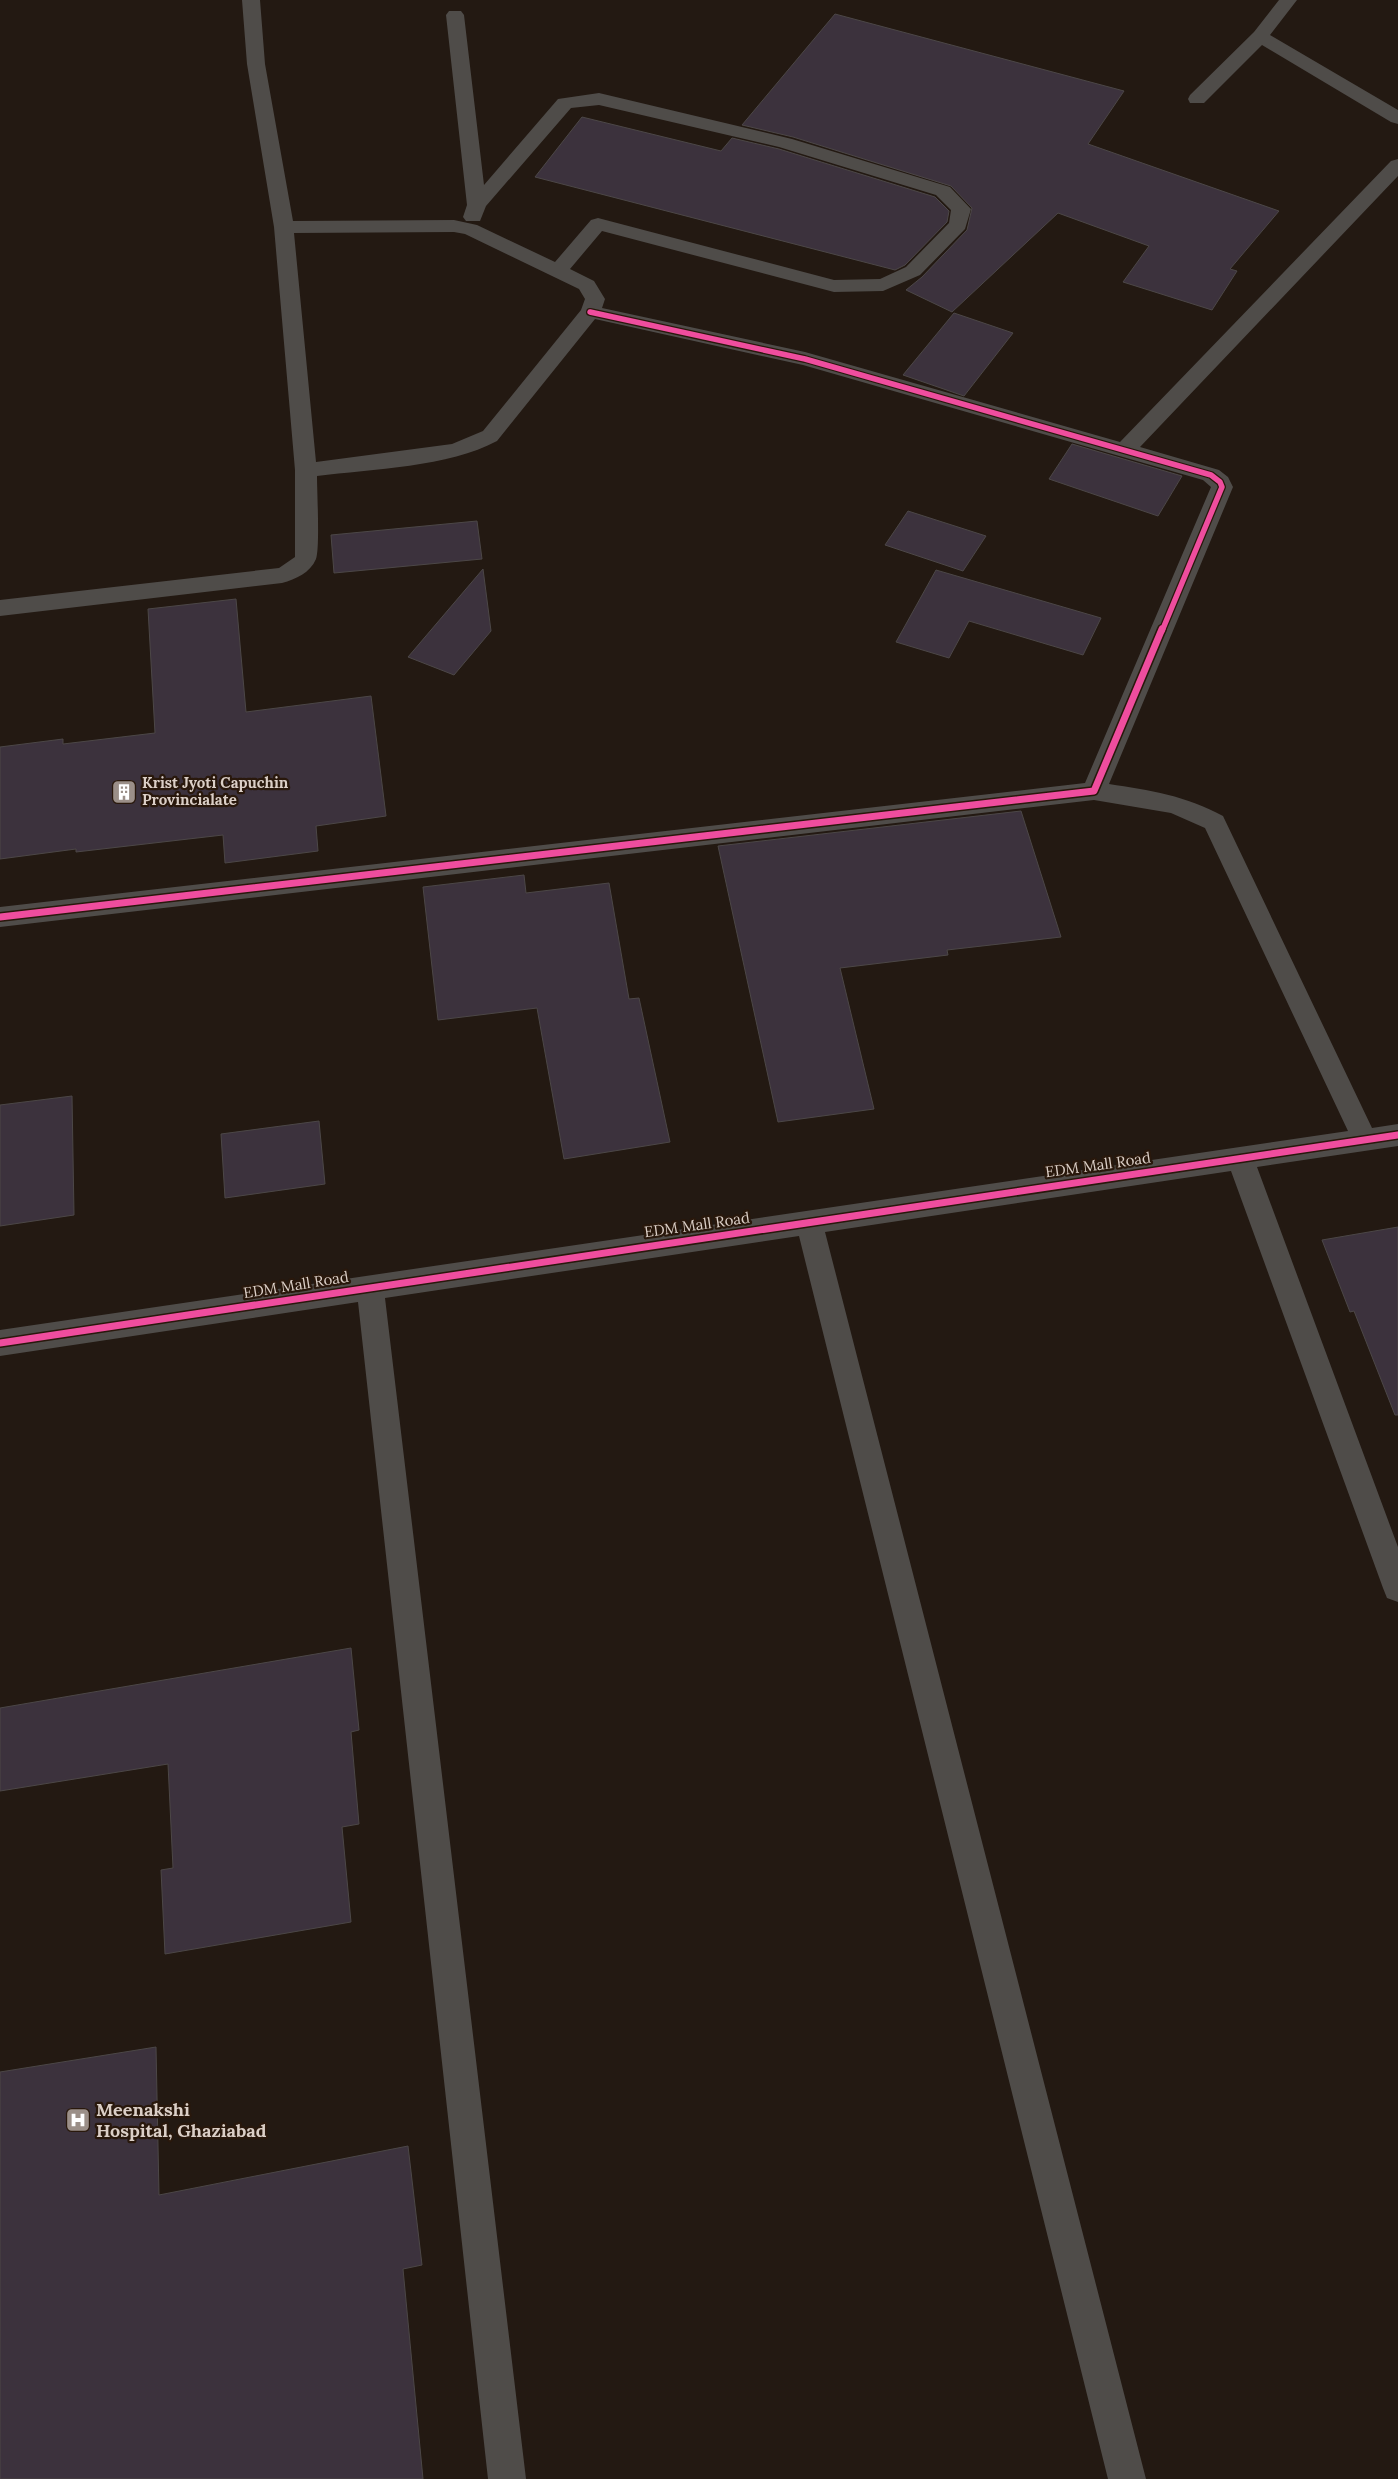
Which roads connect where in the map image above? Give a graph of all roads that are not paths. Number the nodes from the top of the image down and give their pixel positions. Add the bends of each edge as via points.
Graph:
1 (252, 0) edge
2 (1288, 0) edge
3 (455, 15) dead end
4 (1260, 36) junction
5 (1197, 98) dead end
6 (1398, 118) edge
7 (1398, 165) edge
8 (477, 205) junction
9 (284, 227) junction
10 (470, 229) junction
11 (558, 271) junction
12 (590, 312) junction
13 (1125, 450) junction
14 (306, 470) junction
15 (0, 608) edge
16 (1094, 791) junction
17 (0, 917) edge
18 (1398, 1135) edge
19 (1365, 1140) junction
20 (1240, 1158) junction
21 (809, 1222) junction
22 (370, 1288) junction
23 (0, 1343) edge
24 (1398, 1588) edge
25 (507, 2479) edge
26 (1127, 2479) edge

1 - 9 street via 256,64
2 - 4 street
3 - 8 street
4 - 5 street
4 - 6 street
7 - 13 street
8 - 10 street
8 - 11 street via 566,102 599,99 785,143 934,188 943,191 960,209 958,225 913,270 883,285 834,286 598,224
9 - 10 street via 438,225
9 - 14 street
10 - 11 street
11 - 12 street via 588,285 594,299
12 - 13 street via 805,359
12 - 14 street via 490,436 473,446
13 - 16 street via 1211,475 1222,487
14 - 15 street via 306,557 296,570 282,575
16 - 17 street
16 - 19 street via 1176,804 1197,811 1214,822
18 - 19 street, EDM Mall Road
19 - 20 street, EDM Mall Road
20 - 21 street, EDM Mall Road
20 - 24 street
21 - 22 street, EDM Mall Road
21 - 26 street
22 - 23 street, EDM Mall Road
22 - 25 street

